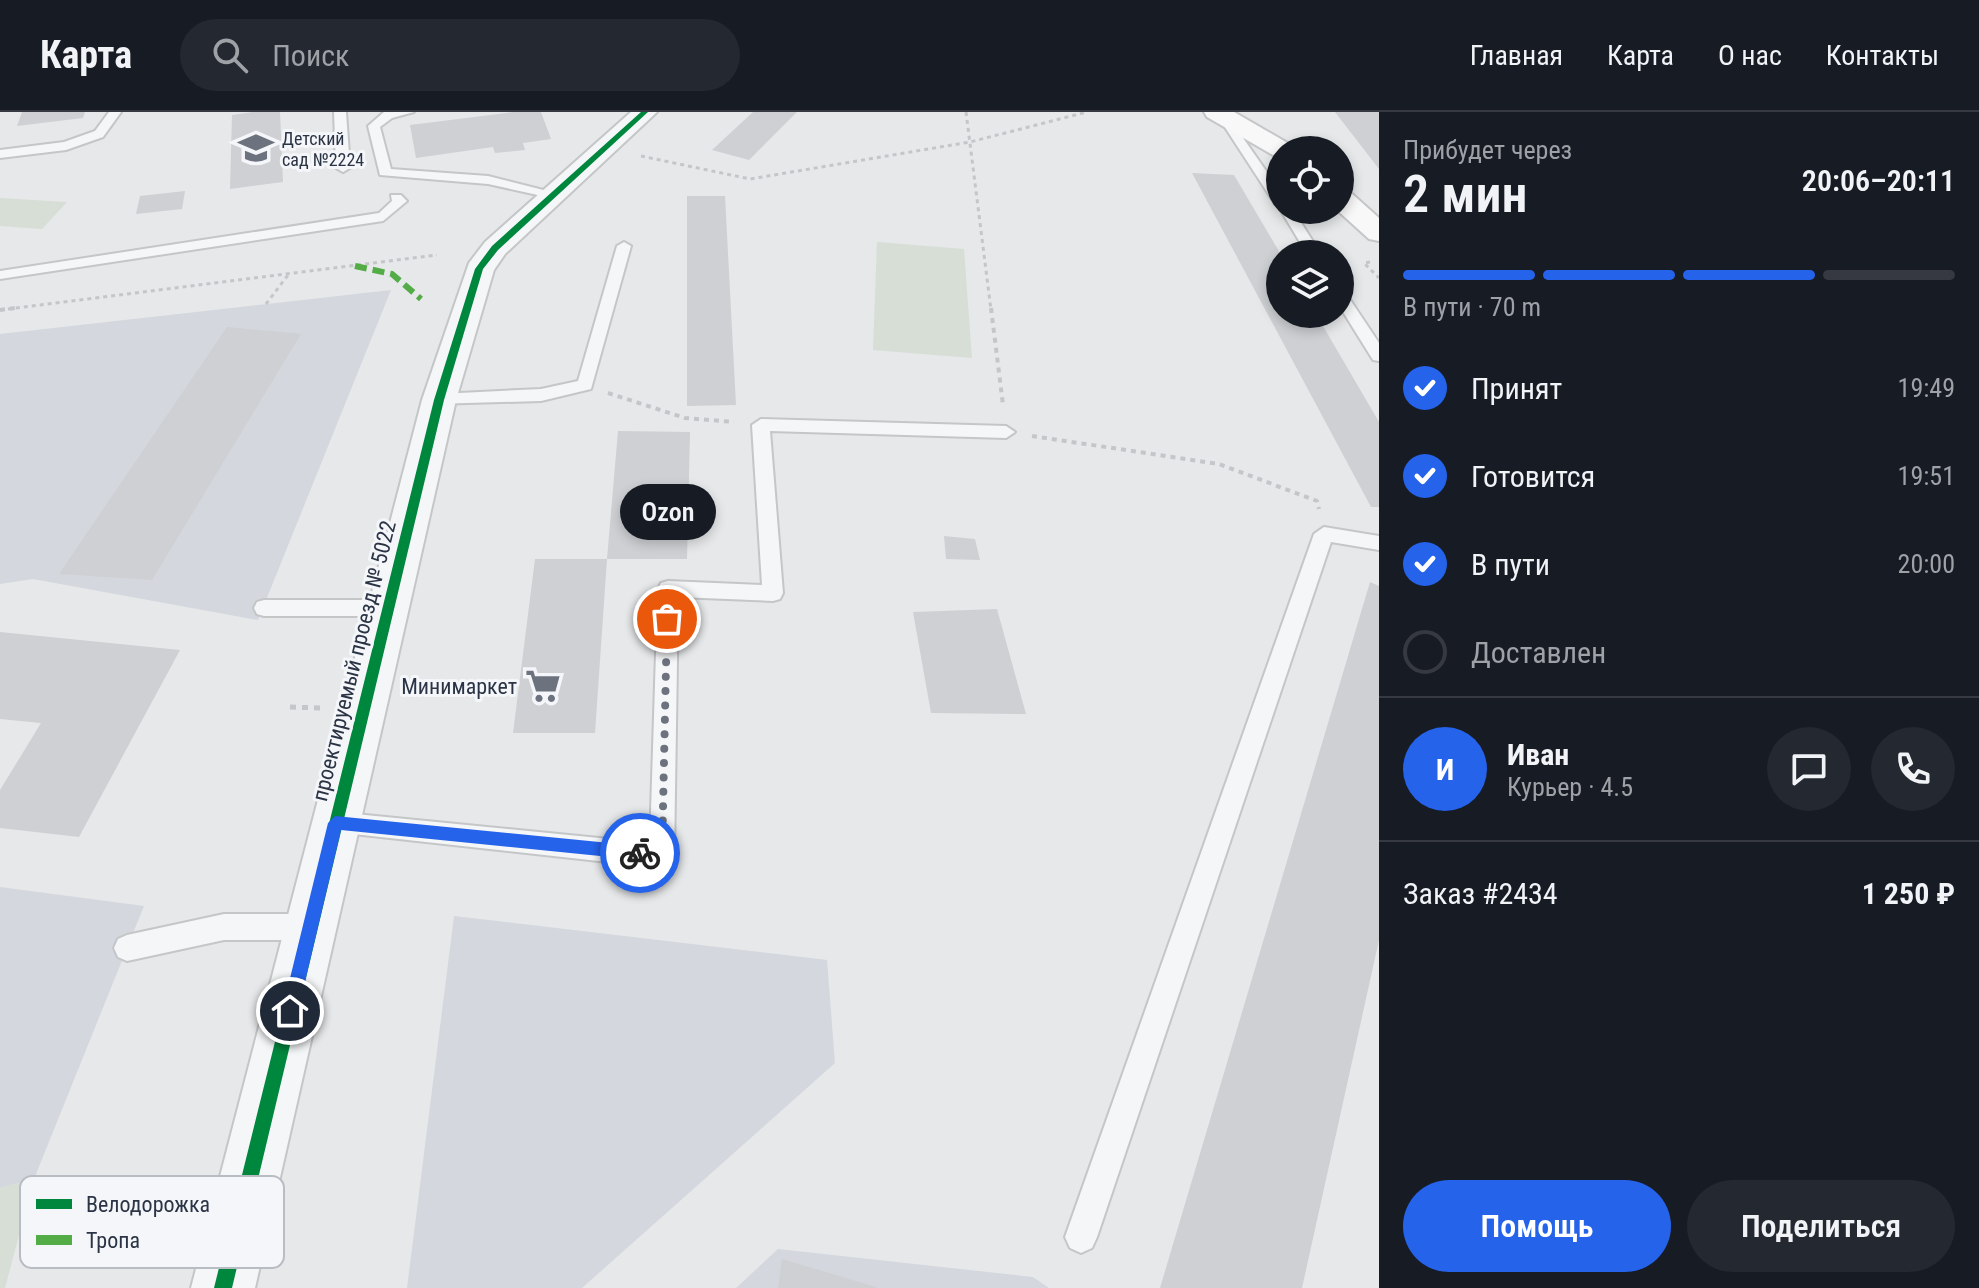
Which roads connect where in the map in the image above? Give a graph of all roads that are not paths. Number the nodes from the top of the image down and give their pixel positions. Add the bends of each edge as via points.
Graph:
1 (115, 112) edge
2 (340, 112) edge
3 (408, 112) edge
4 (645, 112) edge
5 (1218, 113) edge
6 (358, 132) junction
7 (1266, 141) edge
8 (0, 154) edge
9 (343, 168) dead end
10 (1266, 181) edge
11 (556, 195) junction
12 (396, 198) dead end
13 (1354, 211) edge
14 (1379, 233) edge
15 (624, 246) dead end
16 (0, 275) edge
17 (1354, 317) edge
18 (1379, 356) edge
19 (439, 400) junction
20 (1006, 432) road end
21 (1379, 543) edge
22 (264, 608) dead end
23 (388, 608) junction
24 (335, 823) junction
25 (310, 927) junction
26 (127, 948) dead end
27 (250, 1176) edge
28 (1081, 1237) dead end
29 (228, 1268) edge
30 (223, 1288) edge

1 - 8 lane via 99,134 66,146
2 - 6 lane
3 - 6 lane via 388,115
4 - 11 street, проектируемый проезд № 5022
5 - 7 main road
5 - 10 lane
6 - 9 lane
6 - 11 lane via 385,172 488,180
11 - 19 street, проектируемый проезд № 5022 via 480,267
12 - 16 lane via 400,201 383,217
13 - 14 main road
15 - 19 lane via 585,385 541,395
17 - 18 lane
19 - 23 street, проектируемый проезд № 5022
20 - 24 lane via 761,425 773,593 668,589 662,856
21 - 28 lane via 1324,534
22 - 23 lane
23 - 24 street, проектируемый проезд № 5022
24 - 25 street, проектируемый проезд № 5022
25 - 26 lane via 224,927
25 - 27 street, проектируемый проезд № 5022
29 - 30 street, проектируемый проезд № 5022

